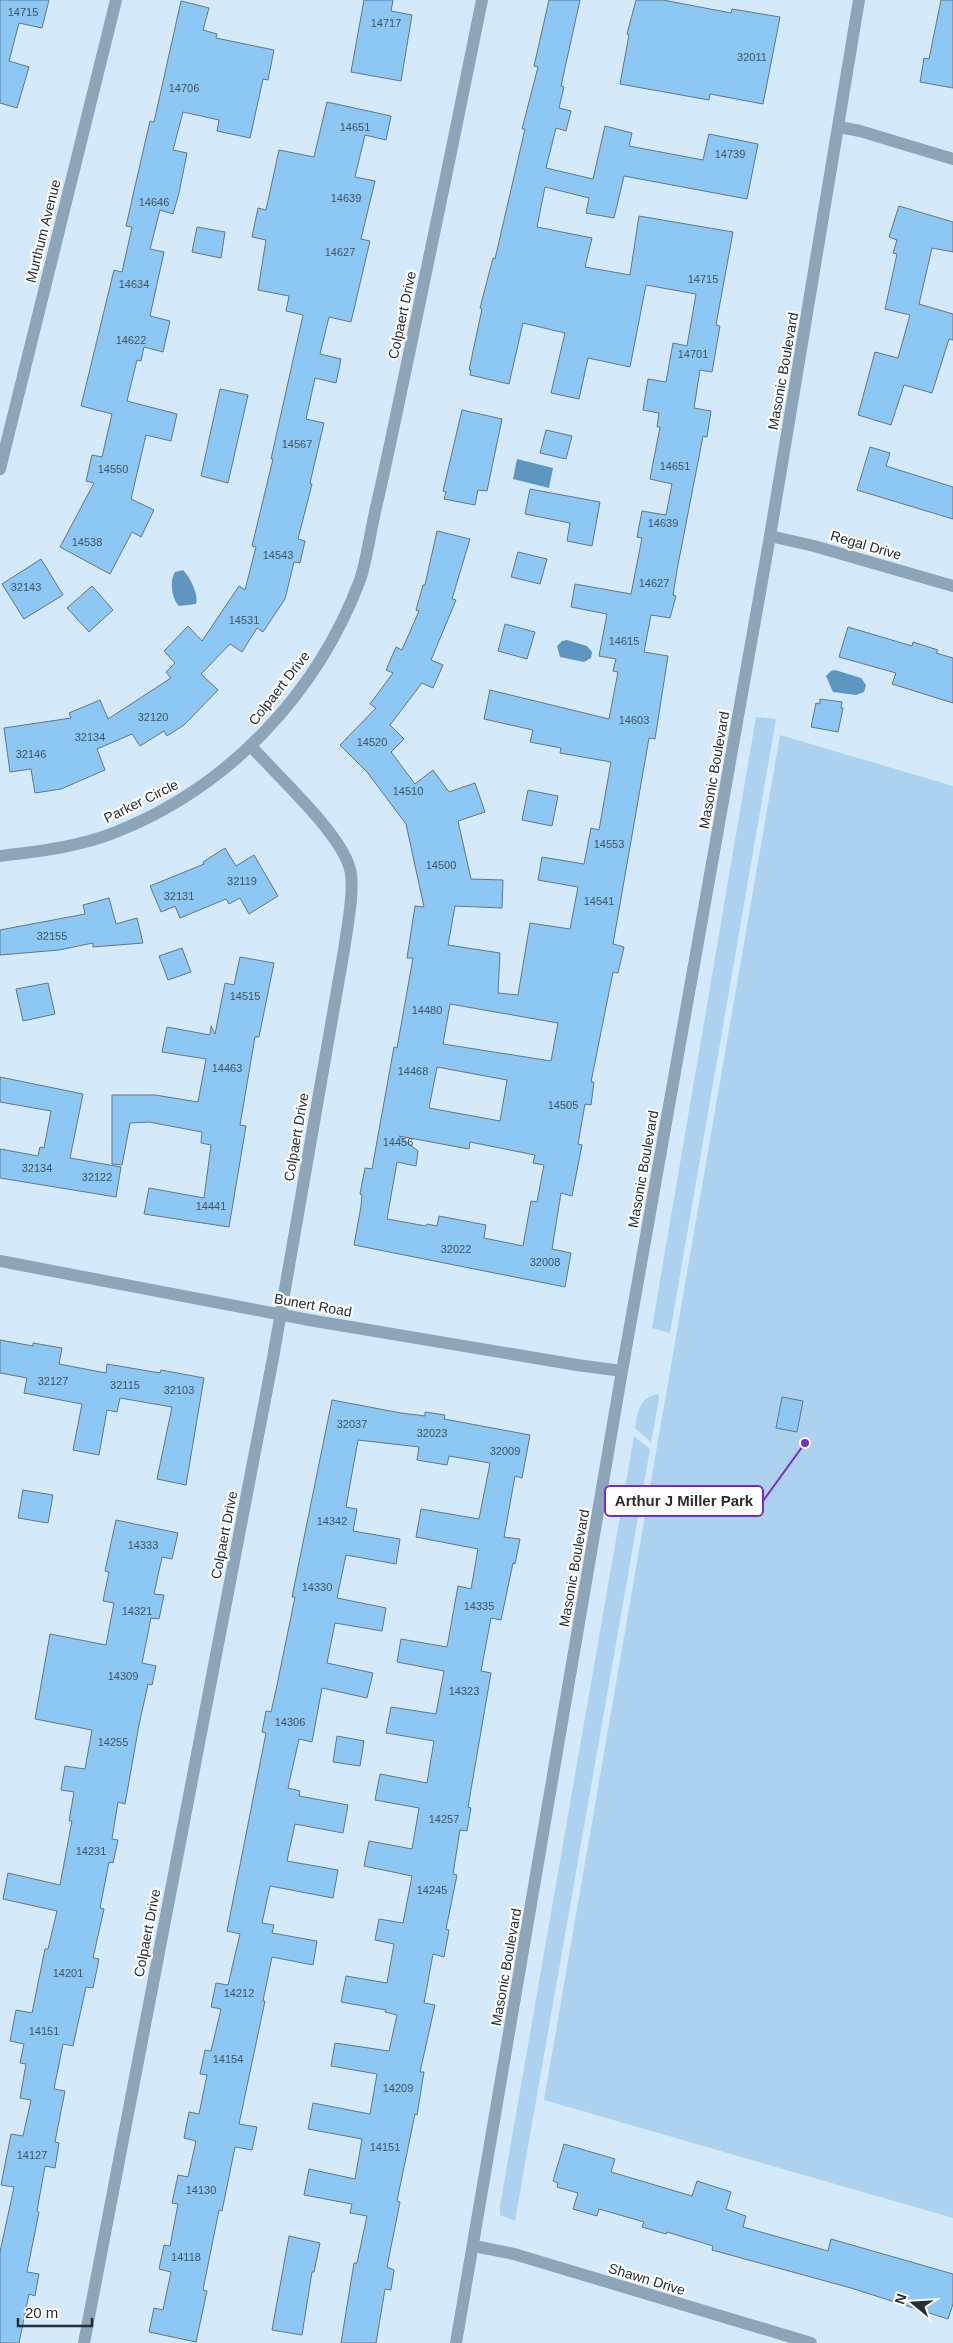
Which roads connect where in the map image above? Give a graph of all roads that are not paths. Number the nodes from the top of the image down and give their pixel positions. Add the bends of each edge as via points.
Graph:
1 (116, 0) edge
2 (482, 0) edge
3 (859, 0) edge
4 (839, 127) junction
5 (953, 159) edge
6 (0, 468) edge
7 (770, 536) junction
8 (953, 586) edge
9 (252, 746) junction
10 (0, 856) edge
11 (0, 1261) edge
12 (280, 1314) junction
13 (622, 1371) junction
14 (474, 2246) junction
15 (84, 2343) edge
16 (456, 2343) edge
17 (811, 2343) edge

1 - 6 street, Murthum Avenue
2 - 9 street, Colpaert Drive via 360,578 334,639 319,664
3 - 4 street, Masonic Boulevard
4 - 5 street
4 - 7 street, Masonic Boulevard
7 - 8 street, Regal Drive
7 - 13 street, Masonic Boulevard
9 - 10 street, Parker Circle via 211,781 162,810 115,832 60,848
9 - 12 street, Colpaert Drive via 322,822 338,844 350,870 344,950
11 - 12 street, Bunert Road
12 - 13 street, Bunert Road
12 - 15 street, Colpaert Drive
13 - 14 street, Masonic Boulevard
14 - 16 street, Masonic Boulevard
14 - 17 street, Shawn Drive via 514,2254

